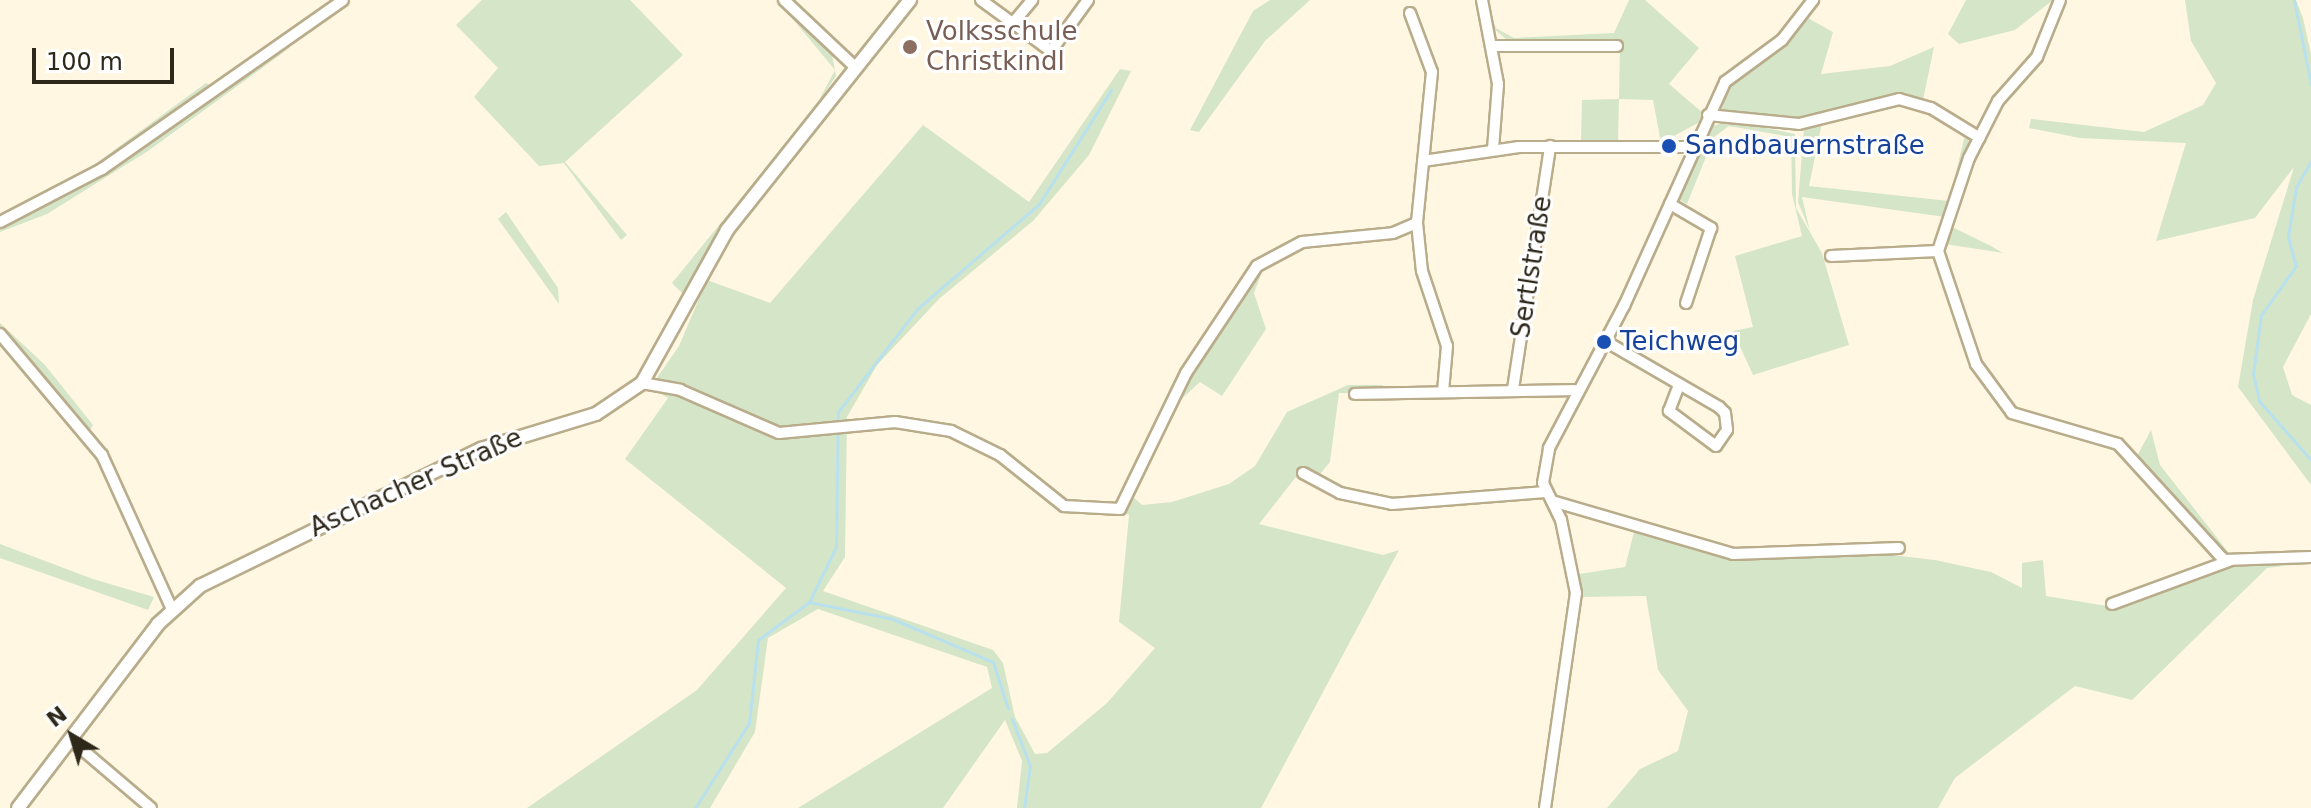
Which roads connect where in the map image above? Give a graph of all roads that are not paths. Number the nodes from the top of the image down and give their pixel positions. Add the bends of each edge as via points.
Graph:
1 (343, 0) edge
2 (784, 0) edge
3 (910, 0) edge
4 (981, 0) edge
5 (1032, 0) edge
6 (1088, 0) edge
7 (1482, 0) edge
8 (1813, 0) edge
9 (2060, 0) edge
10 (1410, 13) dead end
11 (1013, 23) junction
12 (1493, 46) junction
13 (1617, 46) dead end
14 (853, 65) junction
15 (1708, 115) junction
16 (1980, 138) junction
17 (1550, 146) junction
18 (1692, 147) junction
19 (1493, 149) junction
20 (1423, 161) junction
21 (1670, 204) junction
22 (0, 222) edge
23 (1417, 223) junction
24 (1938, 251) junction
25 (1831, 256) dead end
26 (1686, 303) dead end
27 (0, 334) edge
28 (1605, 341) junction
29 (642, 383) junction
30 (1679, 385) junction
31 (1513, 389) junction
32 (1574, 390) junction
33 (1443, 392) junction
34 (1355, 394) dead end
35 (1303, 473) dead end
36 (1549, 496) junction
37 (1899, 548) dead end
38 (2311, 557) edge
39 (2229, 561) junction
40 (2112, 604) dead end
41 (172, 609) junction
42 (71, 740) junction
43 (18, 808) edge
44 (151, 808) edge
45 (1545, 808) edge

1 - 22 street via 102,169
2 - 14 street
3 - 14 street, Aschacher Straße
4 - 11 street
5 - 11 street
6 - 11 street via 1051,51
7 - 12 street
8 - 15 street via 1782,40 1733,71
9 - 16 street via 2037,57 1998,101
10 - 20 street via 1432,72
12 - 13 street
12 - 19 street
14 - 29 street, Aschacher Straße via 716,245
15 - 16 street via 1799,124 1899,99 1931,108
15 - 18 street
16 - 24 street
17 - 18 street
17 - 19 street
17 - 31 street, Sertlstraße
18 - 21 street
19 - 20 street
20 - 23 street
21 - 26 street via 1711,228
21 - 28 street
23 - 29 street via 1393,233 1302,242 1257,266 1186,373 1120,509 1064,506 1000,455 951,431 895,422 771,431 694,394
23 - 33 street via 1422,271 1447,346
24 - 25 street
24 - 39 street via 1976,364 2012,413 2118,444
27 - 41 street via 102,455
28 - 30 street
28 - 32 street
29 - 41 street, Aschacher Straße via 596,414 498,442 255,555
30 - 30 street via 1725,413 1727,430 1716,446 1669,411
31 - 32 street
31 - 33 street
32 - 36 street via 1549,448
33 - 34 street
35 - 36 street via 1340,493 1392,504
36 - 37 street via 1693,546 1777,555 1861,544
36 - 45 street via 1569,553 1576,616
38 - 39 street
39 - 40 street
41 - 42 street, Aschacher Straße
42 - 43 street, Aschacher Straße
42 - 44 street

